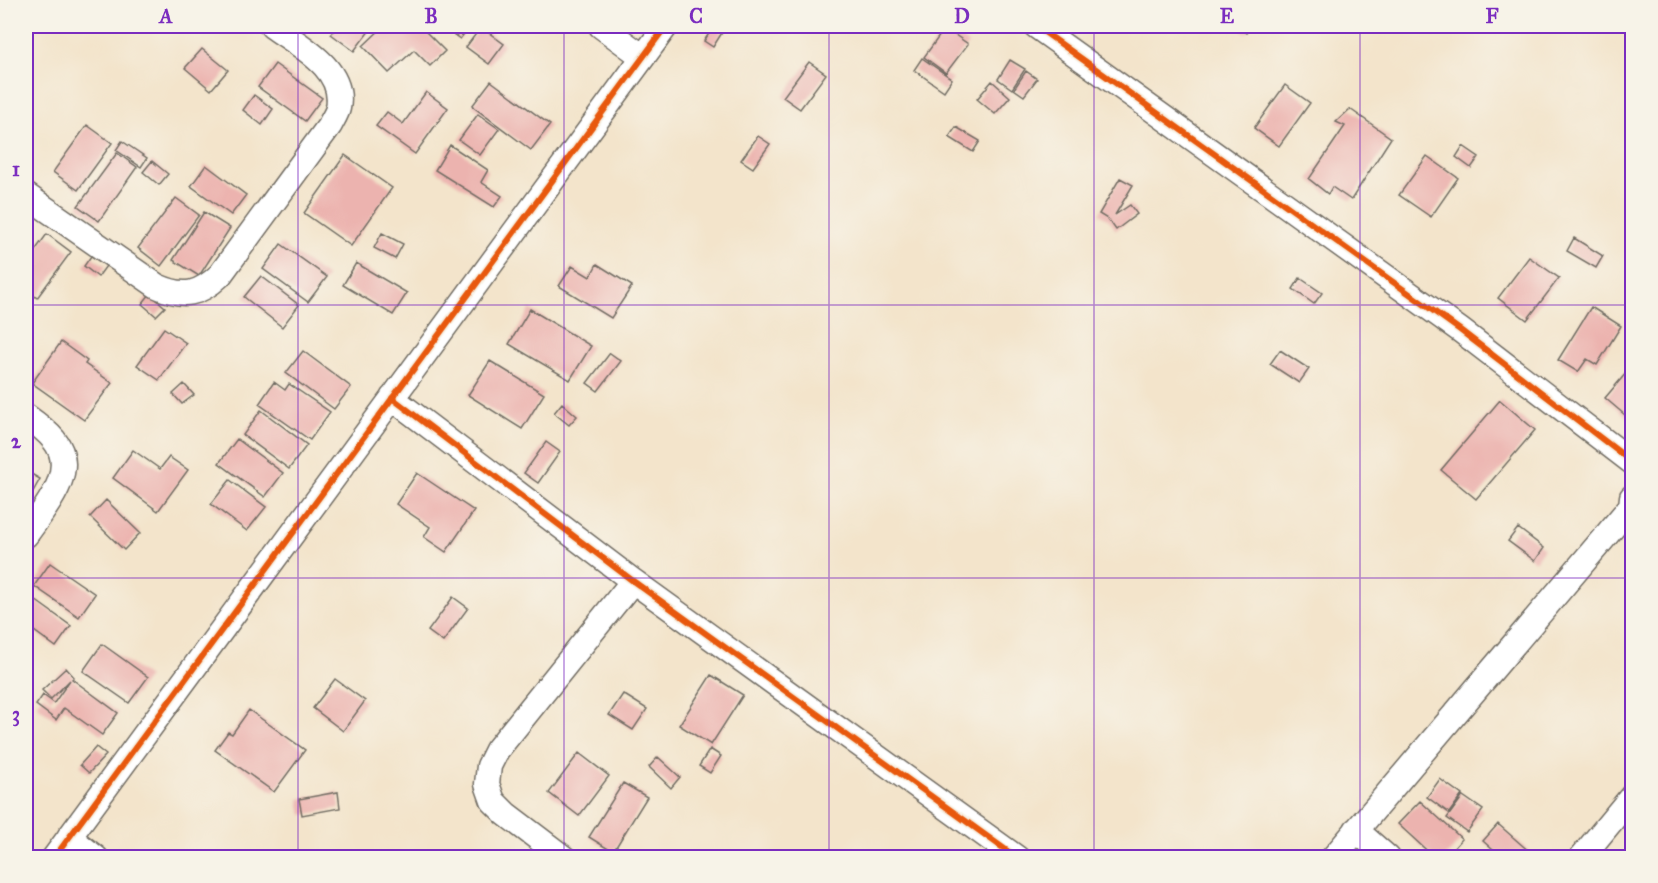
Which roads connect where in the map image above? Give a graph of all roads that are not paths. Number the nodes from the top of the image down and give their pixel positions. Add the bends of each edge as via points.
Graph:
1 (272, 26) edge
2 (601, 26) edge
3 (666, 26) edge
4 (1036, 26) edge
5 (643, 57) junction
6 (26, 195) edge
7 (392, 399) junction
8 (26, 416) edge
9 (1632, 462) edge
10 (1632, 497) edge
11 (26, 535) edge
12 (633, 581) junction
13 (1632, 796) edge
14 (1356, 830) junction
15 (69, 837) junction
16 (1583, 857) edge
17 (54, 858) edge
18 (96, 858) edge
19 (564, 858) edge
20 (1017, 858) edge
21 (1333, 858) edge
22 (1388, 858) edge

1 - 6 street via 333,74 339,91 338,108 330,125 220,275 207,287 173,293 157,286
2 - 5 street
3 - 5 street
4 - 9 street via 1460,330
5 - 7 street
7 - 12 street
7 - 15 street
8 - 11 street via 57,442 63,476
10 - 14 street via 1631,506
12 - 19 street via 497,750 489,766 487,784 493,801
12 - 20 street
13 - 16 street
14 - 21 street
14 - 22 street
15 - 17 street
15 - 18 street

